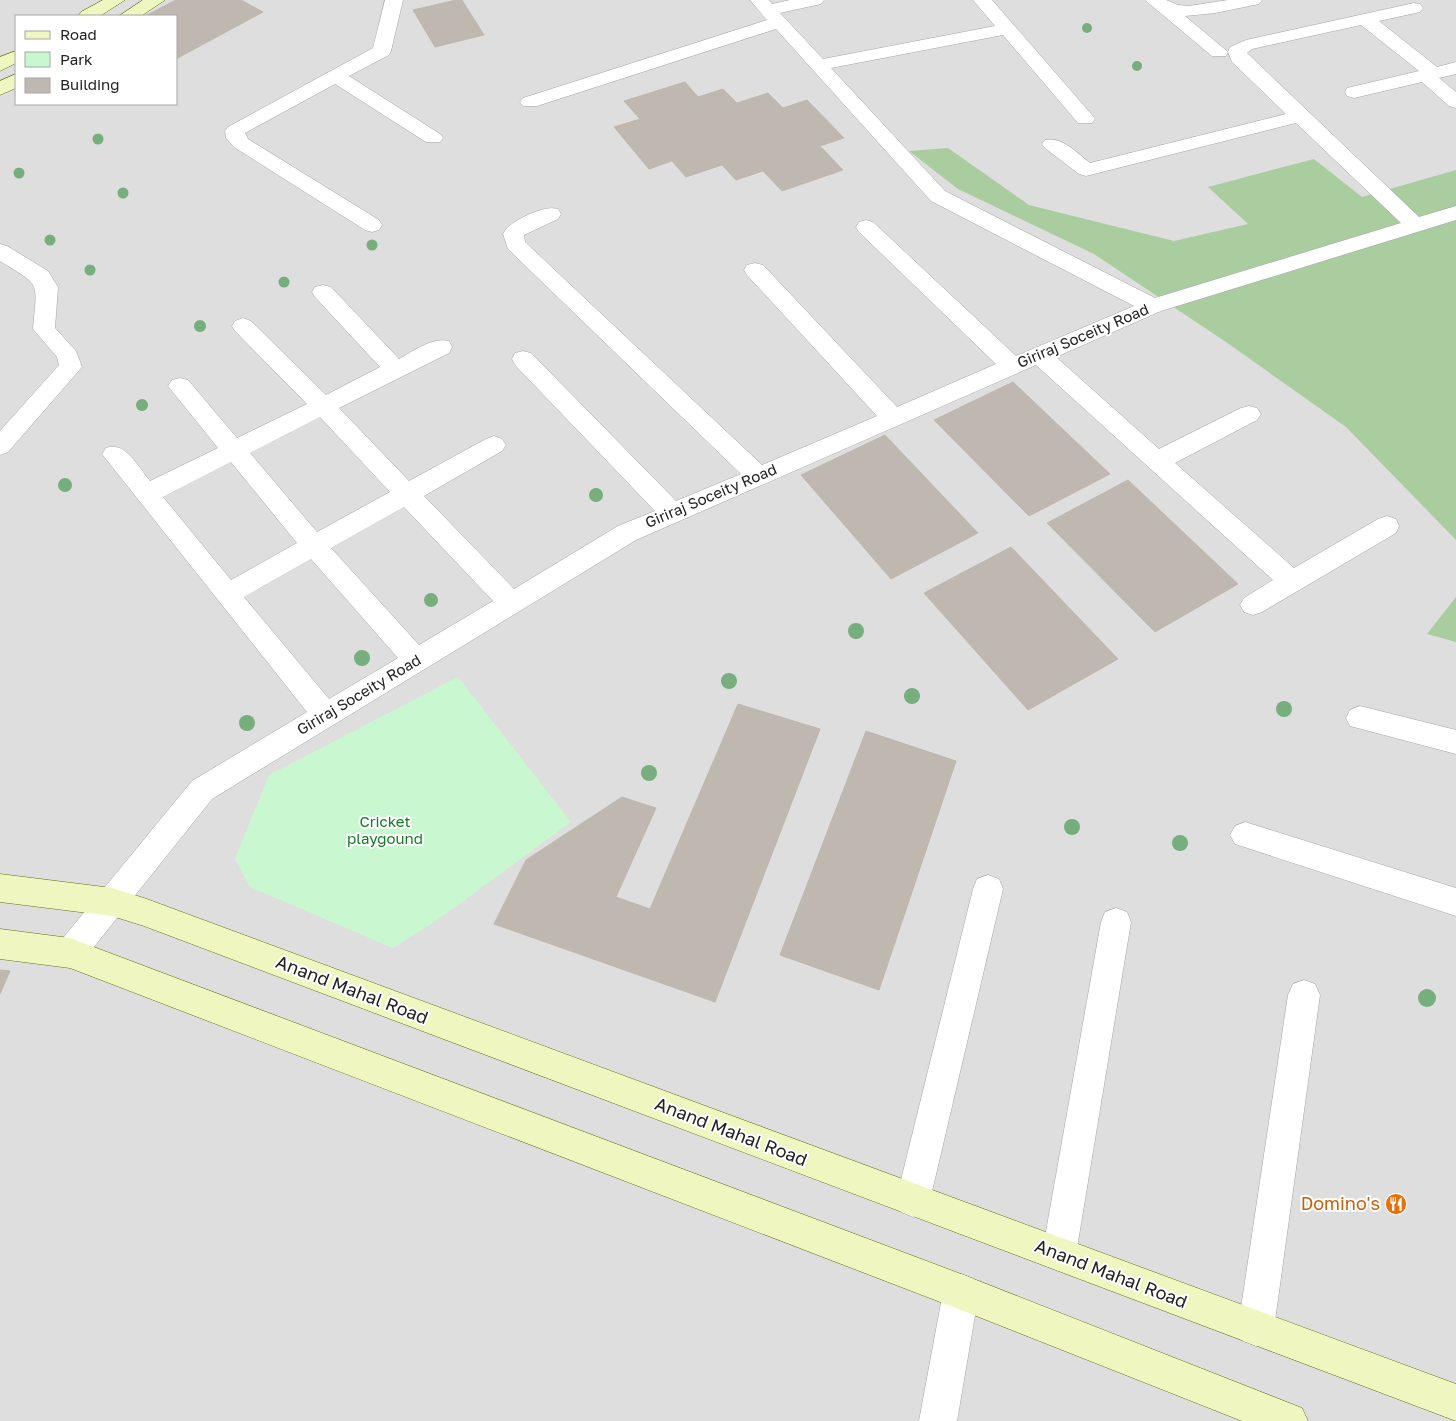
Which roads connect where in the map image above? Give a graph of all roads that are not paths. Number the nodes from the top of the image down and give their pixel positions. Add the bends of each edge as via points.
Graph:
1 (116, 0) edge
2 (156, 0) edge
3 (394, 0) edge
4 (815, 0) edge
5 (982, 0) edge
6 (1253, 0) edge
7 (1159, 3) edge
8 (1414, 8) dead end
9 (769, 11) edge
10 (89, 15) edge
11 (130, 15) edge
12 (1365, 19) junction
13 (1007, 29) junction
14 (1219, 52) dead end
15 (15, 57) edge
16 (0, 65) edge
17 (818, 65) junction
18 (1456, 68) edge
19 (1429, 74) junction
20 (337, 76) junction
21 (15, 81) edge
22 (0, 90) edge
23 (1354, 92) dead end
24 (530, 102) dead end
25 (1456, 102) edge
26 (1300, 116) junction
27 (1085, 119) dead end
28 (434, 138) dead end
29 (1052, 144) dead end
30 (1456, 213) edge
31 (551, 214) dead end
32 (1415, 225) junction
33 (372, 226) dead end
34 (866, 227) dead end
35 (0, 251) edge
36 (755, 270) dead end
37 (323, 292) dead end
38 (1152, 306) junction
39 (243, 326) dead end
40 (441, 348) dead end
41 (1038, 354) junction
42 (523, 359) dead end
43 (1012, 366) junction
44 (396, 370) junction
45 (180, 386) dead end
46 (323, 406) junction
47 (1249, 414) dead end
48 (893, 418) junction
49 (494, 445) dead end
50 (0, 446) edge
51 (235, 450) junction
52 (114, 454) dead end
53 (1156, 461) junction
54 (758, 476) junction
55 (146, 494) junction
56 (406, 494) junction
57 (672, 513) junction
58 (1387, 526) dead end
59 (314, 545) junction
60 (1292, 582) junction
61 (227, 594) junction
62 (511, 603) junction
63 (1253, 605) dead end
64 (416, 660) junction
65 (325, 715) junction
66 (1360, 718) dead end
67 (1456, 742) edge
68 (1245, 835) dead end
69 (0, 888) edge
70 (988, 889) dead end
71 (112, 902) junction
72 (1456, 902) edge
73 (1116, 922) dead end
74 (0, 944) edge
75 (70, 953) junction
76 (1304, 995) dead end
77 (913, 1200) junction
78 (1059, 1254) junction
79 (961, 1292) junction
80 (1256, 1328) junction
81 (1456, 1403) edge
82 (938, 1421) edge
83 (1289, 1421) edge

1 - 10 main road
2 - 11 main road
3 - 20 street via 382,51
4 - 9 street
5 - 13 street
6 - 7 street via 1187,11
7 - 14 street
8 - 12 street
9 - 17 street
9 - 24 street
12 - 19 street
12 - 26 street via 1246,45 1237,51 1239,58
13 - 17 street
13 - 27 street
15 - 16 main road
17 - 38 street via 938,196
18 - 19 street
19 - 23 street
19 - 25 street
20 - 28 street
20 - 33 street via 242,127 236,132 236,138
21 - 22 main road
26 - 29 street via 1086,170
26 - 32 street
30 - 32 street, Giriraj Soceity Road
31 - 54 street via 517,230 513,234 515,244
32 - 38 street, Giriraj Soceity Road
34 - 43 street
35 - 50 street via 40,276 47,287 44,329 67,354 71,367
36 - 48 street
37 - 44 street
38 - 41 street, Giriraj Soceity Road
39 - 46 street
40 - 44 street
41 - 43 street, Giriraj Soceity Road
41 - 53 street
42 - 57 street
43 - 48 street, Giriraj Soceity Road
44 - 46 street
45 - 51 street
46 - 51 street
46 - 56 street
47 - 53 street
48 - 54 street, Giriraj Soceity Road
49 - 56 street
51 - 55 street
51 - 59 street
52 - 55 street
53 - 60 street
54 - 57 street, Giriraj Soceity Road
55 - 61 street
56 - 59 street
56 - 62 street
57 - 62 street, Giriraj Soceity Road via 627,533
58 - 60 street
59 - 61 street
59 - 64 street
60 - 63 street
61 - 65 street
62 - 64 street, Giriraj Soceity Road
64 - 65 street, Giriraj Soceity Road
65 - 71 street, Giriraj Soceity Road via 202,790
66 - 67 street
68 - 72 street
69 - 71 main road, Anand Mahal Road
70 - 77 street
71 - 75 street, Giriraj Soceity Road
71 - 77 main road, Anand Mahal Road
73 - 78 street
74 - 75 main road
75 - 79 main road
76 - 80 street
77 - 78 main road, Anand Mahal Road
78 - 80 main road, Anand Mahal Road
79 - 82 street
79 - 83 main road
80 - 81 main road, Anand Mahal Road

